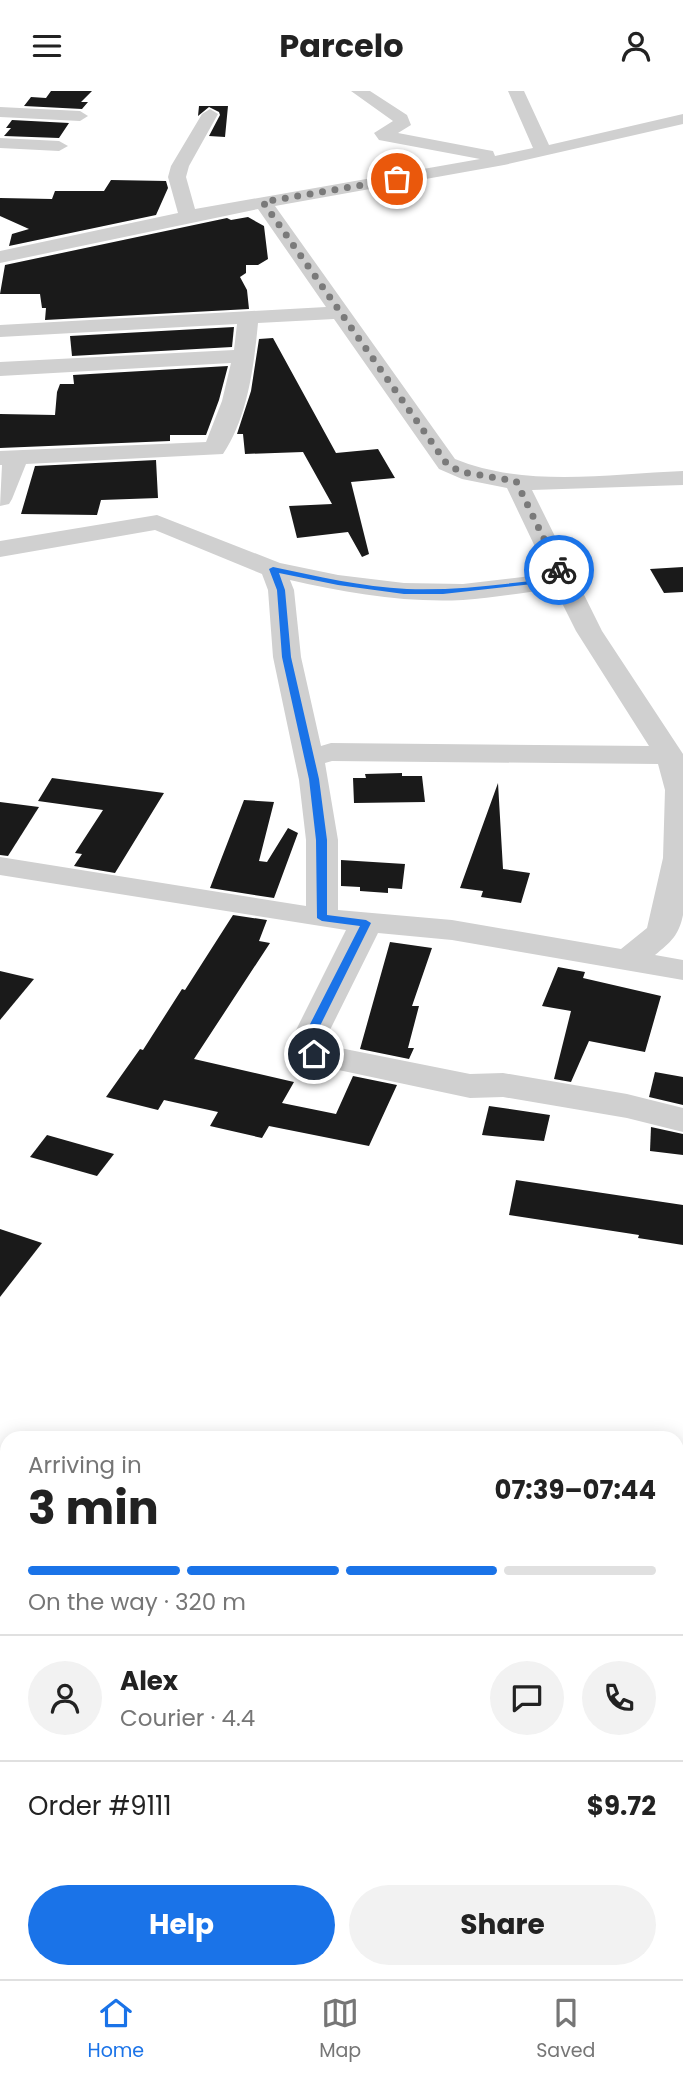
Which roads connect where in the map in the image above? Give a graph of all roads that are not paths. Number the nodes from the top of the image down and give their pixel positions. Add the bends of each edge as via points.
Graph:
1 (359, 91) edge
2 (516, 91) edge
3 (0, 111) edge
4 (210, 114) dead end
5 (80, 116) dead end
6 (683, 119) edge
7 (0, 143) edge
8 (59, 146) dead end
9 (543, 151) junction
10 (503, 160) junction
11 (534, 171) dead end
12 (263, 202) junction
13 (188, 216) junction
14 (0, 257) edge
15 (340, 312) junction
16 (248, 317) junction
17 (0, 331) edge
18 (245, 356) junction
19 (0, 369) edge
20 (9, 458) edge
21 (683, 478) edge
22 (516, 481) junction
23 (0, 499) edge
24 (0, 549) edge
25 (273, 569) junction
26 (564, 580) junction
27 (308, 758) junction
28 (675, 766) edge
29 (0, 866) edge
30 (322, 918) junction
31 (366, 923) junction
32 (627, 961) junction
33 (683, 971) edge
34 (683, 1120) edge

1 - 10 street via 401,119 403,125 383,133 385,136
2 - 9 street
3 - 5 street
4 - 13 street via 177,177
6 - 9 street
7 - 8 street
9 - 10 street
10 - 11 street
10 - 12 street
12 - 13 street
12 - 15 street
13 - 14 street
15 - 16 street
15 - 22 street via 447,464 461,472
16 - 17 street
16 - 18 street
18 - 19 street
18 - 20 street via 231,415 215,449
20 - 23 street
21 - 22 street
22 - 26 street
24 - 25 street via 157,522
25 - 26 street via 404,591 463,592
25 - 27 street via 281,590 287,657
26 - 28 street via 589,631
27 - 28 street via 331,752
27 - 30 street via 321,840
28 - 32 street via 680,790 679,858 663,932
29 - 30 street
30 - 31 street
31 - 32 street via 452,930
31 - 34 street via 311,1034 314,1054 470,1086 503,1085
32 - 33 street

